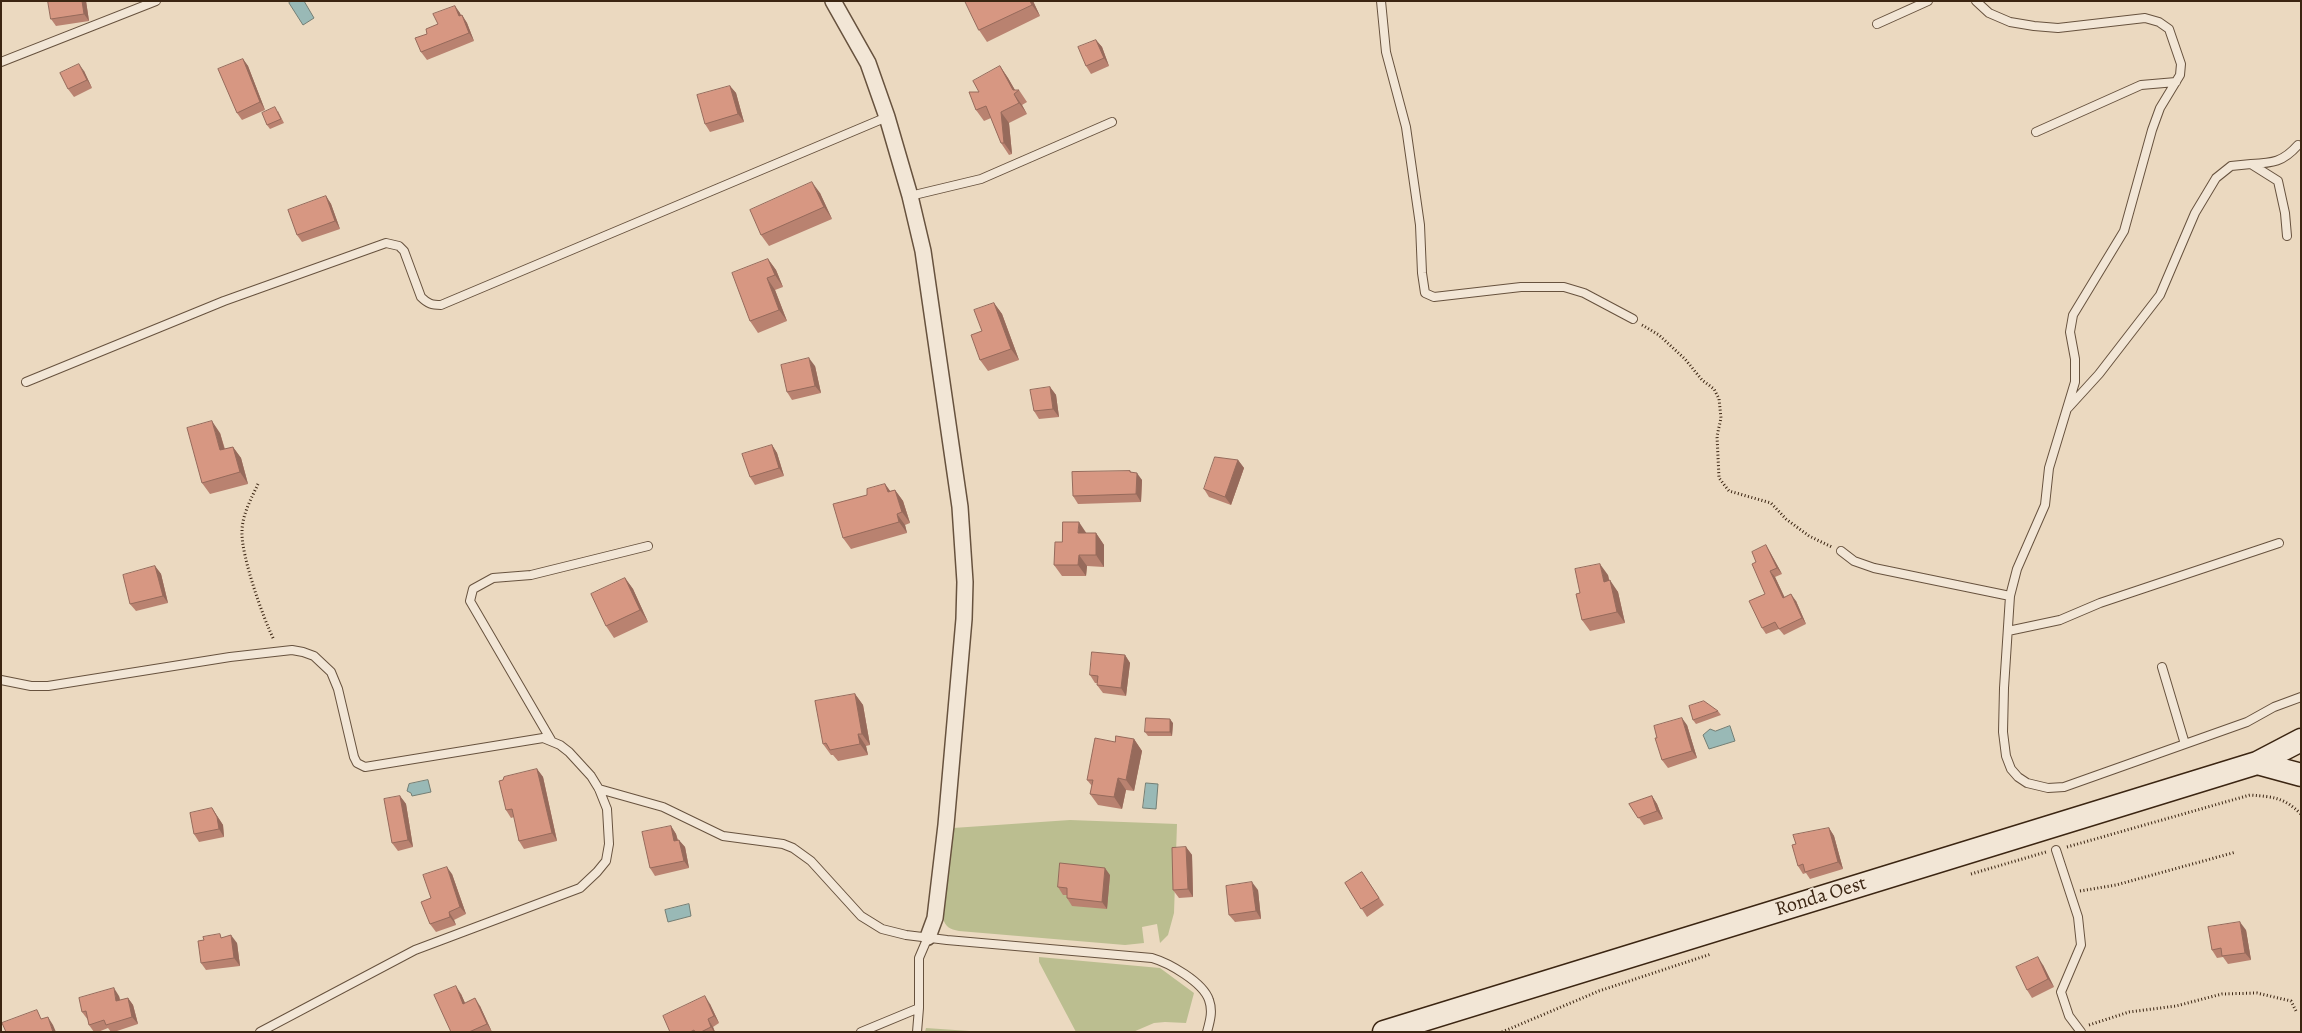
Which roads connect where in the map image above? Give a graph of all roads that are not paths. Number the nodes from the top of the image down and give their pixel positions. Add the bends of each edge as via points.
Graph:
1 (156, 1) edge
2 (833, 1) edge
3 (1381, 1) edge
4 (1928, 1) edge
5 (1976, 1) edge
6 (1877, 24) dead end
7 (1, 62) edge
8 (2176, 82) junction
9 (887, 117) junction
10 (1112, 122) dead end
11 (2036, 132) dead end
12 (2298, 145) dead end
13 (2251, 164) junction
14 (910, 196) junction
15 (2287, 236) dead end
16 (1633, 319) road end
17 (26, 382) dead end
18 (2065, 411) junction
19 (2279, 543) dead end
20 (648, 546) dead end
21 (1841, 551) road end
22 (2010, 596) junction
23 (2008, 631) junction
24 (2162, 666) dead end
25 (1, 680) edge
26 (2301, 697) edge
27 (550, 740) junction
28 (2301, 740) edge
29 (2185, 744) junction
30 (2257, 763) junction
31 (2301, 775) edge
32 (599, 788) junction
33 (2056, 850) road end
34 (928, 937) junction
35 (919, 1008) junction
36 (2080, 1031) edge
37 (260, 1032) edge
38 (861, 1032) edge
39 (917, 1032) edge
40 (1207, 1032) edge
41 (1384, 1032) edge

1 - 7 lane
2 - 9 street via 868,62
3 - 16 lane via 1386,52 1406,126 1426,293 1434,297 1521,286 1564,287 1584,293
4 - 6 lane
5 - 8 lane via 1989,13 2010,22 2034,26 2058,28 2145,18 2159,22 2169,29 2181,64
8 - 11 lane via 2141,85
8 - 18 lane via 2160,108 2152,130 2124,231 2073,315 2070,332 2075,359 2074,382
9 - 14 street
9 - 17 lane via 442,305 426,303 404,251 399,246 386,243 224,301
10 - 14 lane via 981,179
12 - 13 lane via 2275,163
13 - 15 lane via 2278,182
13 - 18 lane via 2231,166 2216,178 2195,213 2160,295 2099,374
14 - 34 street via 923,251 959,498 965,582 946,825 935,918
18 - 22 lane via 2049,468 2044,505 2017,569
19 - 23 lane via 2100,603 2060,620
20 - 27 lane via 531,575 493,578 473,589 470,601
21 - 22 lane via 1874,568
22 - 23 lane
23 - 29 lane via 2003,732 2011,768 2027,783 2048,788 2064,787
24 - 29 lane
25 - 27 lane via 48,686 230,657 302,652 323,663 331,672 354,756 365,767 543,738
26 - 29 lane via 2247,722
27 - 32 lane via 569,752
28 - 30 main road, Ronda Oest
30 - 31 main road
30 - 41 main road, Ronda Oest
32 - 34 lane via 663,807 723,836 793,848 811,862 870,924 897,933
32 - 37 lane via 607,809 609,844 606,861 580,888 415,950
33 - 36 lane via 2078,918 2081,945 2061,992 2069,1016
34 - 35 lane via 919,958
34 - 40 lane via 1152,958 1166,962 1209,998 1211,1014
35 - 38 lane
35 - 39 lane

